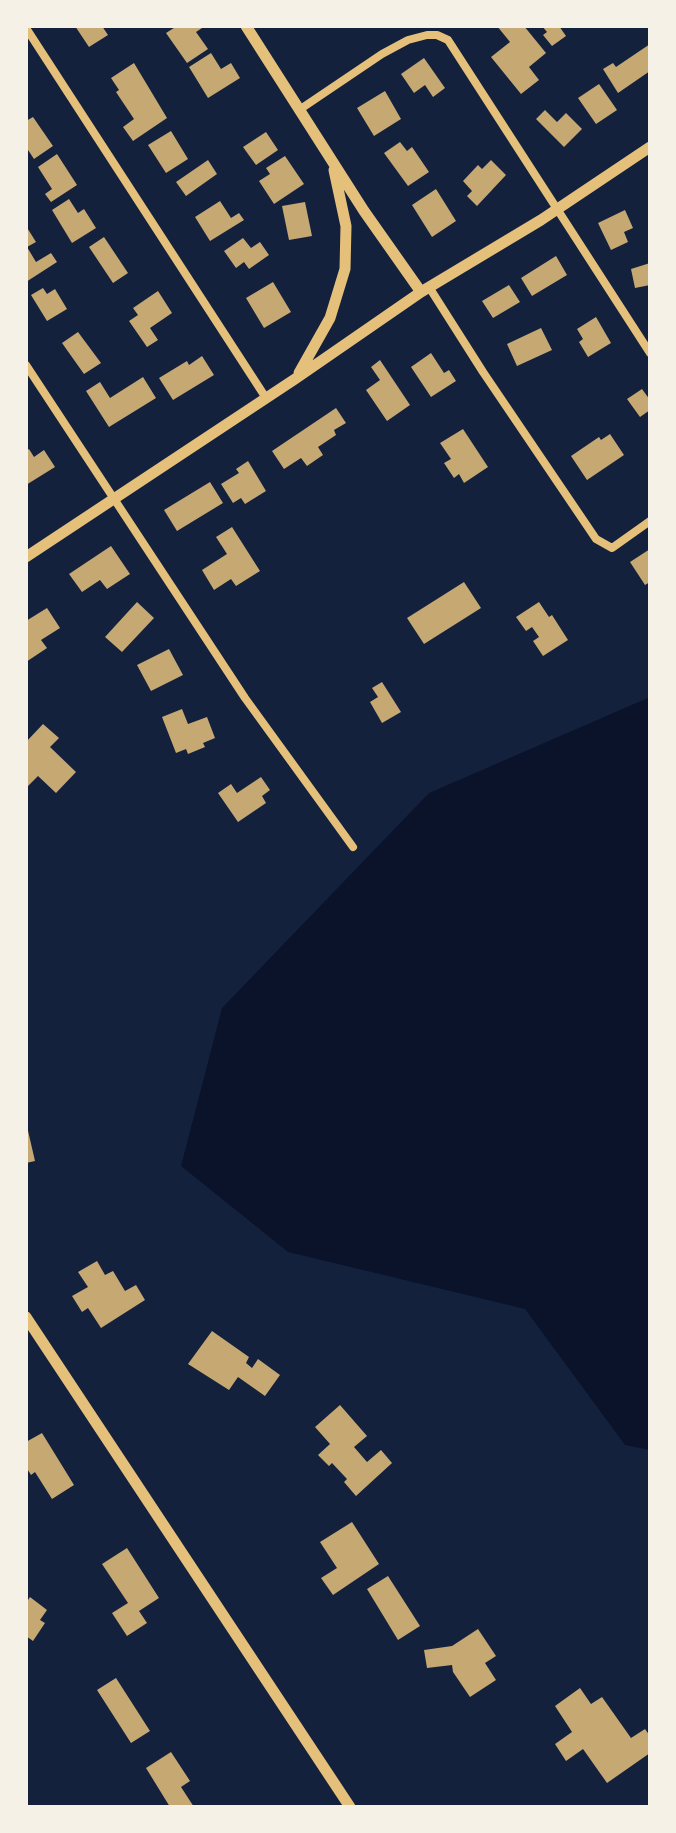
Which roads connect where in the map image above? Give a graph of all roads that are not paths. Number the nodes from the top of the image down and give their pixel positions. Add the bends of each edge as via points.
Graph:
1 (246, 26) edge
2 (26, 28) edge
3 (299, 110) junction
4 (650, 147) edge
5 (333, 162) junction
6 (557, 209) junction
7 (425, 289) junction
8 (650, 353) edge
9 (26, 365) edge
10 (295, 379) junction
11 (266, 398) junction
12 (114, 499) junction
13 (650, 521) edge
14 (26, 557) edge
15 (353, 847) dead end
16 (26, 1317) edge
17 (350, 1807) edge

1 - 3 street
2 - 11 street
3 - 5 street
3 - 6 street via 382,54 408,40 437,35 454,46
4 - 6 street
5 - 7 street
5 - 10 street via 346,226 345,269 330,318
6 - 7 street
6 - 8 street
7 - 10 street
7 - 13 street via 596,539 612,548
9 - 12 street
10 - 11 street
11 - 12 street
12 - 14 street
12 - 15 street via 245,698
16 - 17 street

